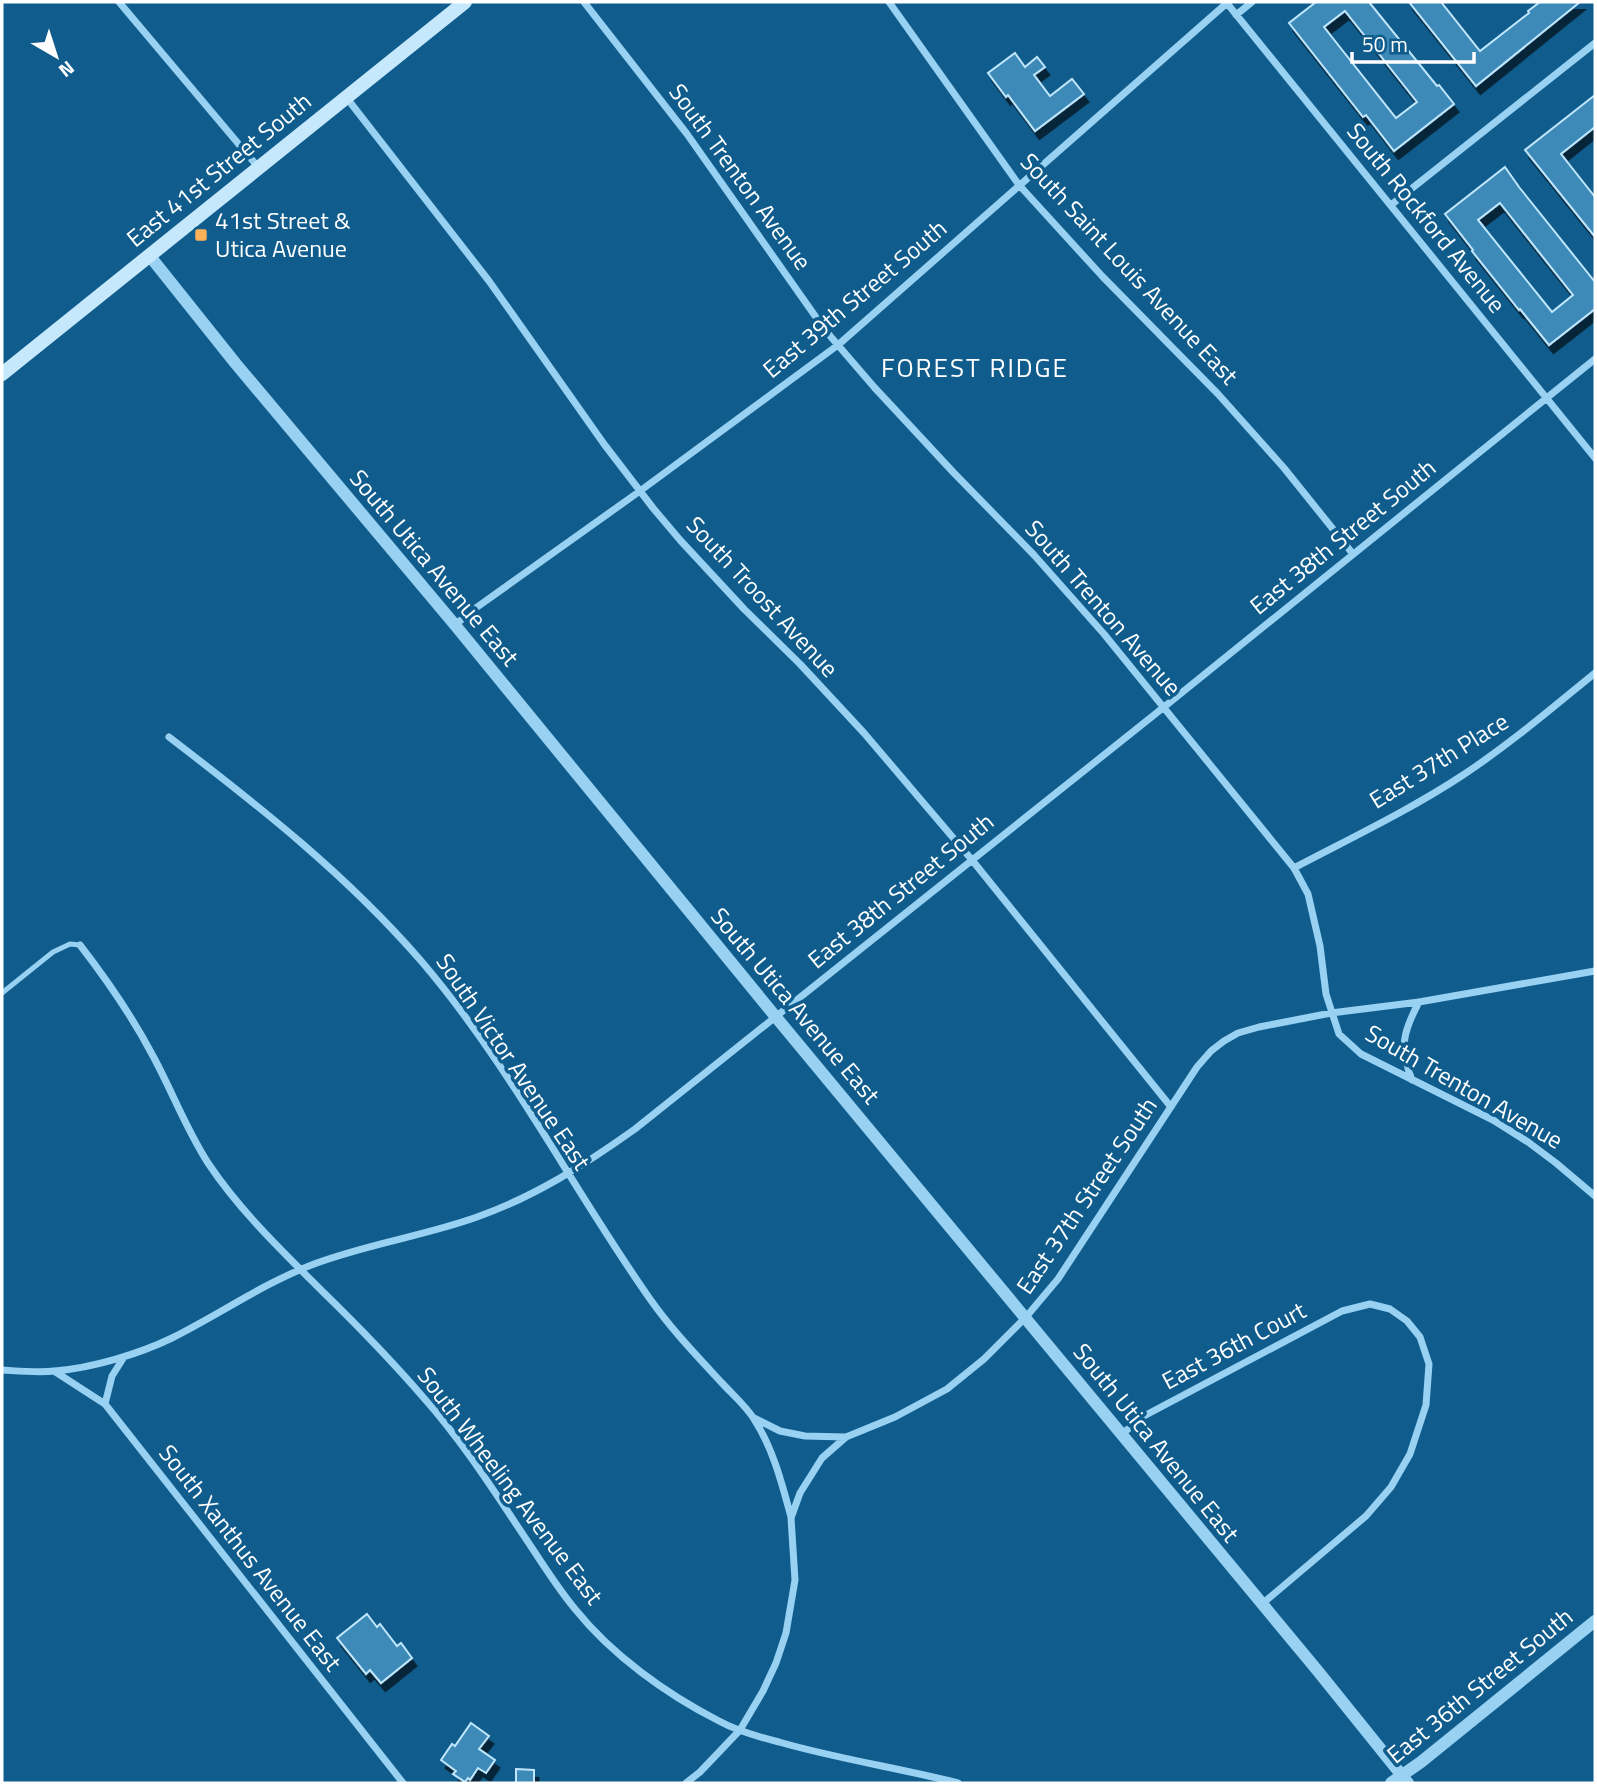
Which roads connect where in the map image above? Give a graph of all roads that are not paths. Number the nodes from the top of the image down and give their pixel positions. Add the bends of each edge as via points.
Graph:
1 (119, 2) edge
2 (465, 2) edge
3 (584, 2) edge
4 (889, 2) edge
5 (1226, 2) edge
6 (1252, 2) edge
7 (1236, 15) junction
8 (1595, 43) edge
9 (346, 97) junction
10 (258, 167) junction
11 (1019, 184) junction
12 (1391, 205) junction
13 (149, 255) junction
14 (838, 345) junction
15 (1595, 359) edge
16 (2, 374) edge
17 (1546, 398) junction
18 (1595, 458) edge
19 (640, 491) junction
20 (1353, 554) junction
21 (455, 625) junction
22 (1595, 673) edge
23 (1164, 707) junction
24 (169, 737) dead end
25 (972, 860) junction
26 (1294, 868) junction
27 (80, 945) joint
28 (1595, 971) edge
29 (2, 993) edge
30 (1419, 1002) junction
31 (1331, 1013) junction
32 (775, 1016) junction
33 (1412, 1080) junction
34 (1171, 1107) junction
35 (567, 1174) junction
36 (1595, 1196) edge
37 (300, 1269) junction
38 (1026, 1317) junction
39 (124, 1357) junction
40 (2, 1370) edge
41 (54, 1371) junction
42 (105, 1404) junction
43 (754, 1418) junction
44 (1122, 1434) junction
45 (846, 1437) junction
46 (791, 1517) junction
47 (1262, 1604) junction
48 (1595, 1622) edge
49 (740, 1730) junction
50 (1400, 1781) edge
51 (403, 1783) edge
52 (686, 1783) edge
53 (958, 1783) edge

1 - 10 street
2 - 9 main road, East 41st Street South
3 - 14 street, South Trenton Avenue via 687,134
4 - 11 street, South Saint Louis Avenue East
5 - 7 street, South Rockford Avenue
5 - 11 street, East 39th Street South
6 - 7 street
7 - 12 street, South Rockford Avenue
8 - 12 street
9 - 10 main road, East 41st Street South
9 - 19 street, South Troost Avenue via 489,281
10 - 13 main road, East 41st Street South
11 - 14 street, East 39th Street South
11 - 20 street, South Saint Louis Avenue East via 1227,404
12 - 17 street, South Rockford Avenue
13 - 16 main road, East 41st Street South
13 - 21 street, South Utica Avenue East
14 - 19 street, East 39th Street South
14 - 23 street, South Trenton Avenue via 1034,555
15 - 17 street, East 38th Street South
17 - 18 street, South Rockford Avenue
17 - 20 street, East 38th Street South
19 - 21 street, East 39th Street South
19 - 25 street, South Troost Avenue via 680,540 864,733
20 - 23 street, East 38th Street South
21 - 32 street, South Utica Avenue East
22 - 26 street, East 37th Place via 1464,774
23 - 25 street, East 38th Street South
23 - 26 street, South Trenton Avenue
24 - 35 street, South Victor Avenue East via 280,823 377,912 472,1027
25 - 32 street, East 38th Street South
25 - 34 street, South Troost Avenue
26 - 31 street, South Trenton Avenue via 1308,894
27 - 29 lane via 53,952
27 - 37 street, South Wheeling Avenue East via 138,1028 207,1161 246,1212
28 - 30 street, East 37th Street South
30 - 31 street, East 37th Street South
30 - 33 street via 1404,1040 1404,1062
31 - 33 street, South Trenton Avenue via 1339,1034 1361,1054
31 - 34 street, East 37th Street South via 1259,1027 1224,1041 1197,1067
32 - 35 street, East 38th Street South via 635,1129
32 - 38 street, South Utica Avenue East
33 - 36 street, South Trenton Avenue via 1528,1142
34 - 38 street, East 37th Street South via 1058,1279
35 - 37 street, East 38th Street South via 478,1217
35 - 43 street, South Victor Avenue East via 653,1303
37 - 39 street, East 38th Street South via 172,1338
37 - 49 street, South Wheeling Avenue East via 426,1400 598,1635 649,1679
38 - 44 street, South Utica Avenue East
38 - 45 street, East 37th Street South via 947,1389
39 - 41 street, East 38th Street South
39 - 42 street via 112,1376
40 - 41 street, East 38th Street South
41 - 42 street, South Xanthus Avenue East
42 - 51 street, South Xanthus Avenue East
43 - 45 street, South Victor Avenue East via 780,1431
43 - 46 street, South Victor Avenue East via 781,1479
44 - 47 street, South Utica Avenue East
44 - 47 street, East 36th Court via 1144,1416 1342,1311 1370,1304 1390,1309 1407,1321 1420,1337 1429,1364 1426,1405 1410,1454 1391,1487 1366,1516
45 - 46 street, East 37th Street South via 822,1458
46 - 49 street, East 37th Street South via 795,1580 786,1633 763,1691
47 - 50 street, South Utica Avenue East
48 - 50 street, East 36th Street South
49 - 52 street, East 37th Street South
49 - 53 street, South Wheeling Avenue East via 804,1750

